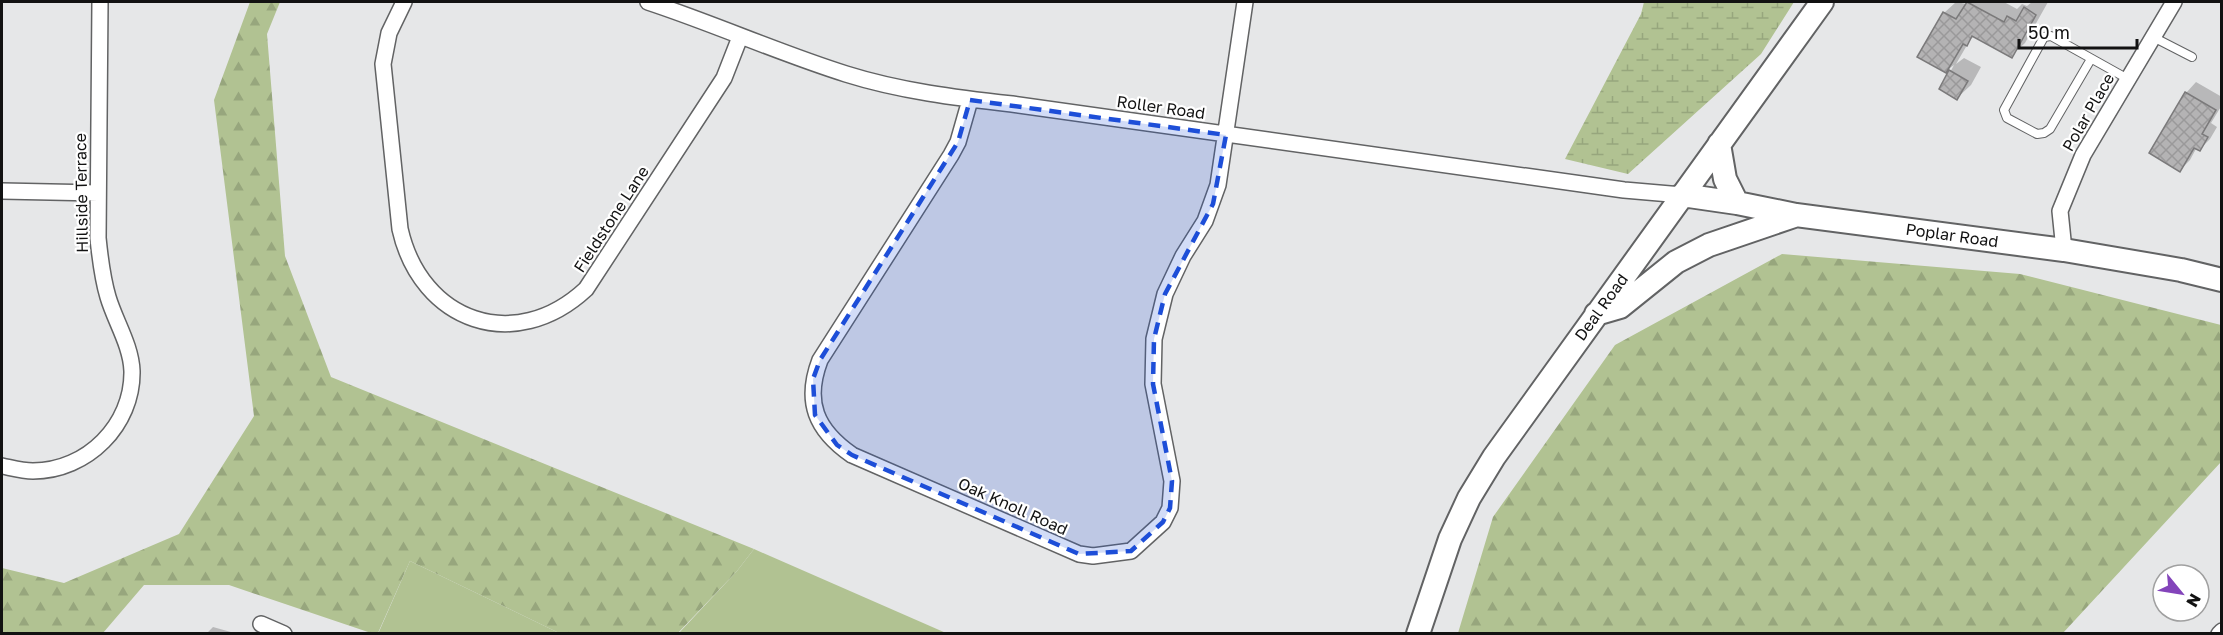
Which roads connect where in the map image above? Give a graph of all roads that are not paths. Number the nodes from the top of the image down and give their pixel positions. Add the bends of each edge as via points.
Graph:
1 (99, 2) edge
2 (404, 2) edge
3 (648, 2) edge
4 (1245, 2) edge
5 (1822, 2) edge
6 (2174, 2) edge
7 (668, 5) edge
8 (740, 37) junction
9 (2153, 37) junction
10 (2192, 57) dead end
11 (2091, 59) junction
12 (2128, 79) junction
13 (970, 100) junction
14 (1226, 135) junction
15 (1719, 144) junction
16 (2, 191) edge
17 (98, 193) junction
18 (1682, 195) junction
19 (1737, 202) junction
20 (1796, 215) junction
21 (2064, 250) junction
22 (2222, 280) edge
23 (1596, 314) junction
24 (2, 466) edge
25 (261, 624) dead end
26 (284, 633) edge
27 (1418, 633) edge

1 - 17 street, Hillside Terrace
2 - 8 street, Fieldstone Lane via 388,38 384,76 404,248 412,266 438,299 472,318 506,324 544,317 586,289 724,78
3 - 7 street, Roller Road
4 - 14 street, Oak Knoll Road
5 - 15 street, Deal Road
6 - 9 street, Polar Place
7 - 8 street, Roller Road
8 - 13 street, Roller Road via 847,75
9 - 10 lane
9 - 12 street, Polar Place
11 - 11 lane via 2051,36 2044,37 2004,110 2007,118 2037,134 2050,129
11 - 12 lane
12 - 21 street, Polar Place via 2083,155 2060,211
13 - 14 street, Roller Road
13 - 14 street, Oak Knoll Road via 951,155 820,360 813,379 815,415 837,445 852,455 1079,554 1093,556 1131,551 1163,522 1170,508 1172,481 1153,384 1154,339 1165,294 1213,204
14 - 18 street, Roller Road
15 - 18 street, Deal Road
15 - 19 street via 1725,179
16 - 17 street
17 - 24 street, Hillside Terrace via 101,269 132,371 126,405 102,444 74,463 34,472
18 - 19 street, Poplar Road
18 - 23 street, Deal Road
19 - 20 street, Poplar Road
20 - 21 street, Poplar Road
20 - 23 street via 1709,244 1676,262 1620,307
21 - 22 street, Poplar Road
23 - 27 street, Deal Road via 1469,498 1450,539
25 - 26 street

